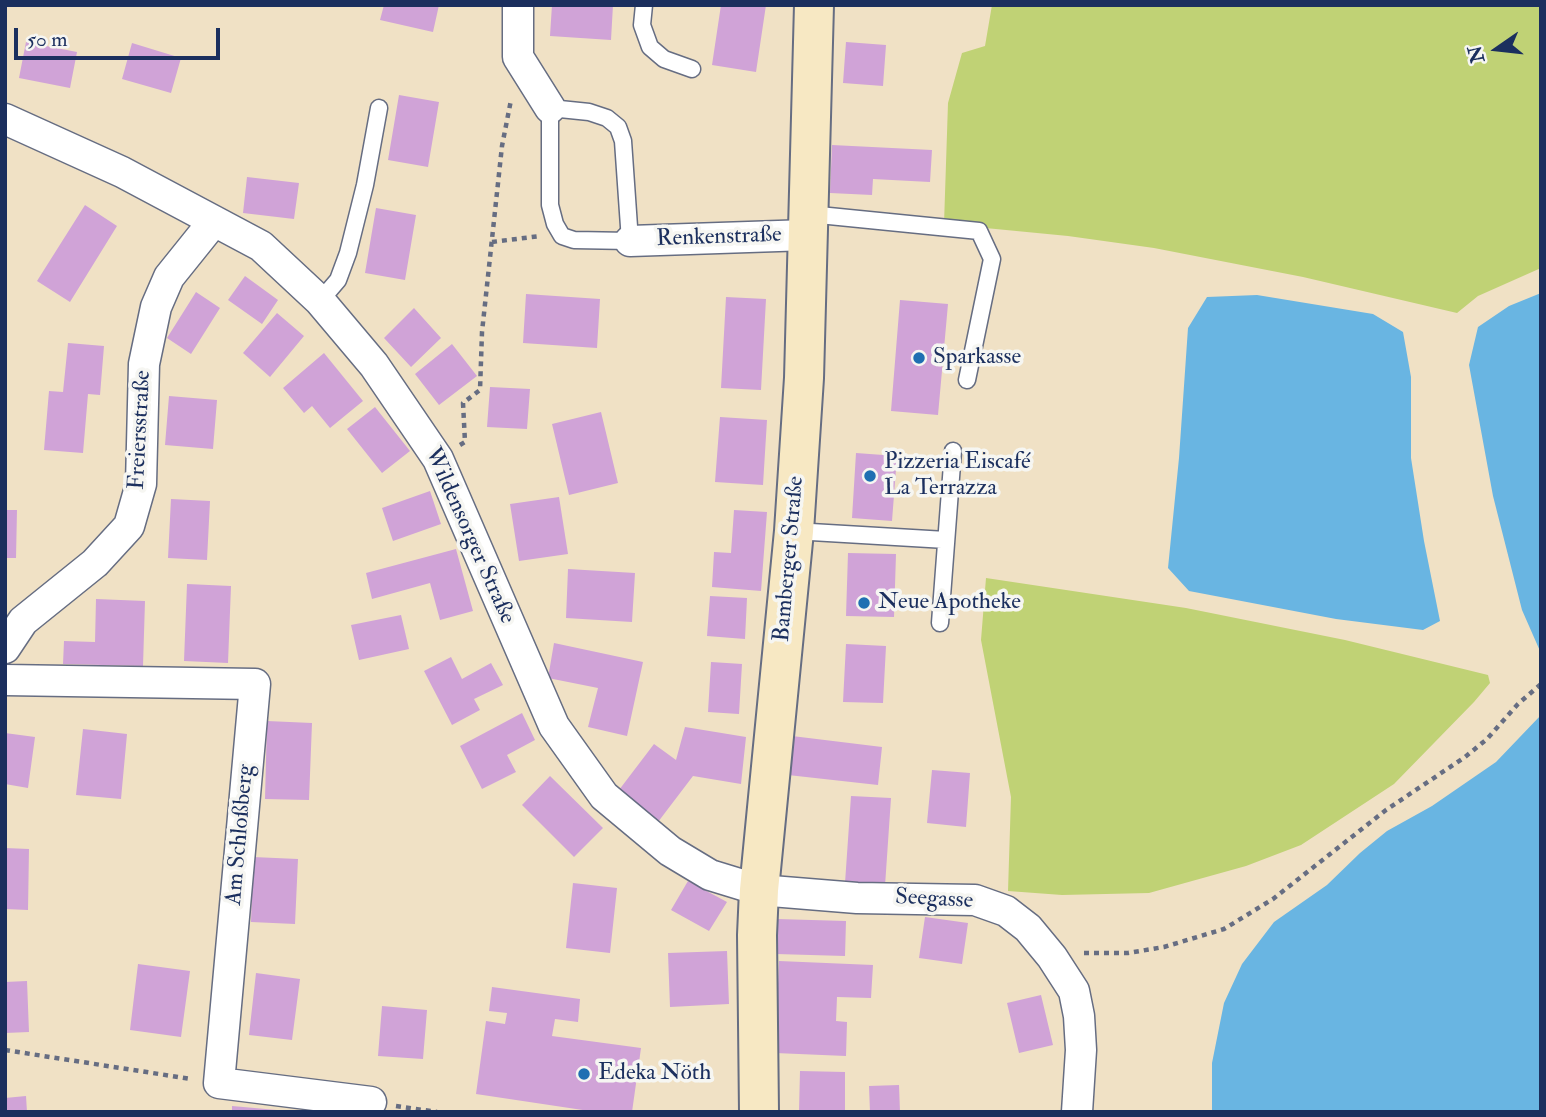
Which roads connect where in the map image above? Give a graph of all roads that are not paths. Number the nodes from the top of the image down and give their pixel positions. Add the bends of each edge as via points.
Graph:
1 (519, 5) edge
2 (644, 5) edge
3 (814, 5) edge
4 (692, 69) dead end
5 (379, 108) dead end
6 (550, 108) junction
7 (5, 119) edge
8 (214, 221) junction
9 (809, 224) junction
10 (630, 241) junction
11 (320, 301) junction
12 (967, 380) dead end
13 (953, 451) dead end
14 (794, 531) junction
15 (946, 540) junction
16 (940, 623) dead end
17 (5, 648) edge
18 (5, 680) edge
19 (758, 890) junction
20 (371, 1102) road end
21 (759, 1112) edge
22 (1077, 1112) edge

1 - 6 street via 518,57
2 - 4 lane via 642,25 650,47
3 - 9 main road, Bamberger Straße
5 - 11 lane via 348,253 338,280
6 - 10 lane via 589,112 618,127 623,141
6 - 10 lane via 550,205 562,236
7 - 8 street, Wildensorger Straße via 122,172
8 - 11 street, Wildensorger Straße via 261,246
8 - 17 street, Freiersstraße via 169,277 156,307 144,364 141,484 129,526 95,563 23,621
9 - 10 street, Renkenstraße
9 - 12 lane via 979,231 992,259
9 - 14 main road, Bamberger Straße
11 - 19 street, Wildensorger Straße via 374,365 438,458 554,726 604,796 670,851 710,876
13 - 15 lane
14 - 15 lane
14 - 19 main road, Bamberger Straße
15 - 16 lane
18 - 20 street, Am Schloßberg via 255,684 219,1083
19 - 21 main road, Bamberger Straße
19 - 22 street, Seegasse via 975,900 1006,911 1028,928 1074,991 1081,1050

